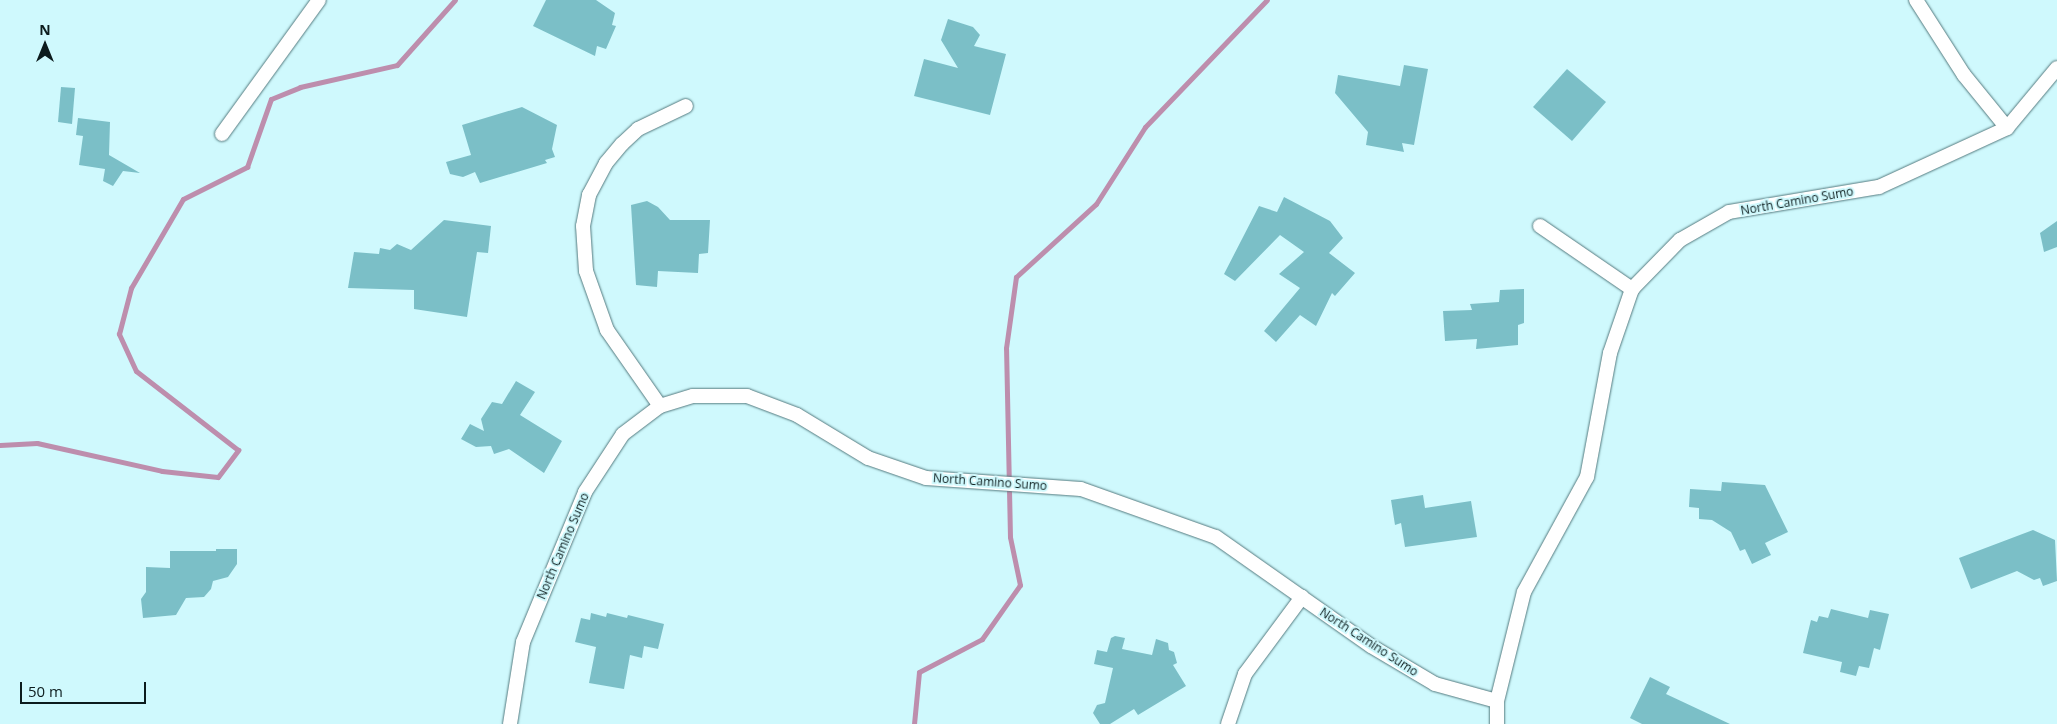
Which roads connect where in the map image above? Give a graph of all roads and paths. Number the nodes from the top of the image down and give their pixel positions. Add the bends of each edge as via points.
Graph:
1 (319, 0) edge
2 (1916, 0) edge
3 (2057, 68) edge
4 (686, 106) dead end
5 (2007, 128) junction
6 (222, 134) dead end
7 (1540, 226) dead end
8 (1632, 288) junction
9 (660, 406) junction
10 (1302, 597) junction
11 (1497, 701) junction
12 (510, 724) edge
13 (1228, 724) edge
14 (1497, 724) edge

1 - 6 street
2 - 5 street via 1964,75
3 - 5 street, North Camino Sumo
4 - 9 street via 638,129 622,144 606,163 589,195 583,226 586,271 607,330
5 - 8 street, North Camino Sumo via 1879,187 1729,212 1680,240
7 - 8 street
8 - 11 street, North Camino Sumo via 1610,353 1587,477 1524,592
9 - 10 street, North Camino Sumo via 693,396 747,396 797,415 876,461 926,478 1081,489 1216,537
9 - 12 street, North Camino Sumo via 623,434 584,492 523,642
10 - 11 street, North Camino Sumo via 1371,646 1435,684
10 - 13 street via 1245,674
11 - 14 street, North Camino Sumo

